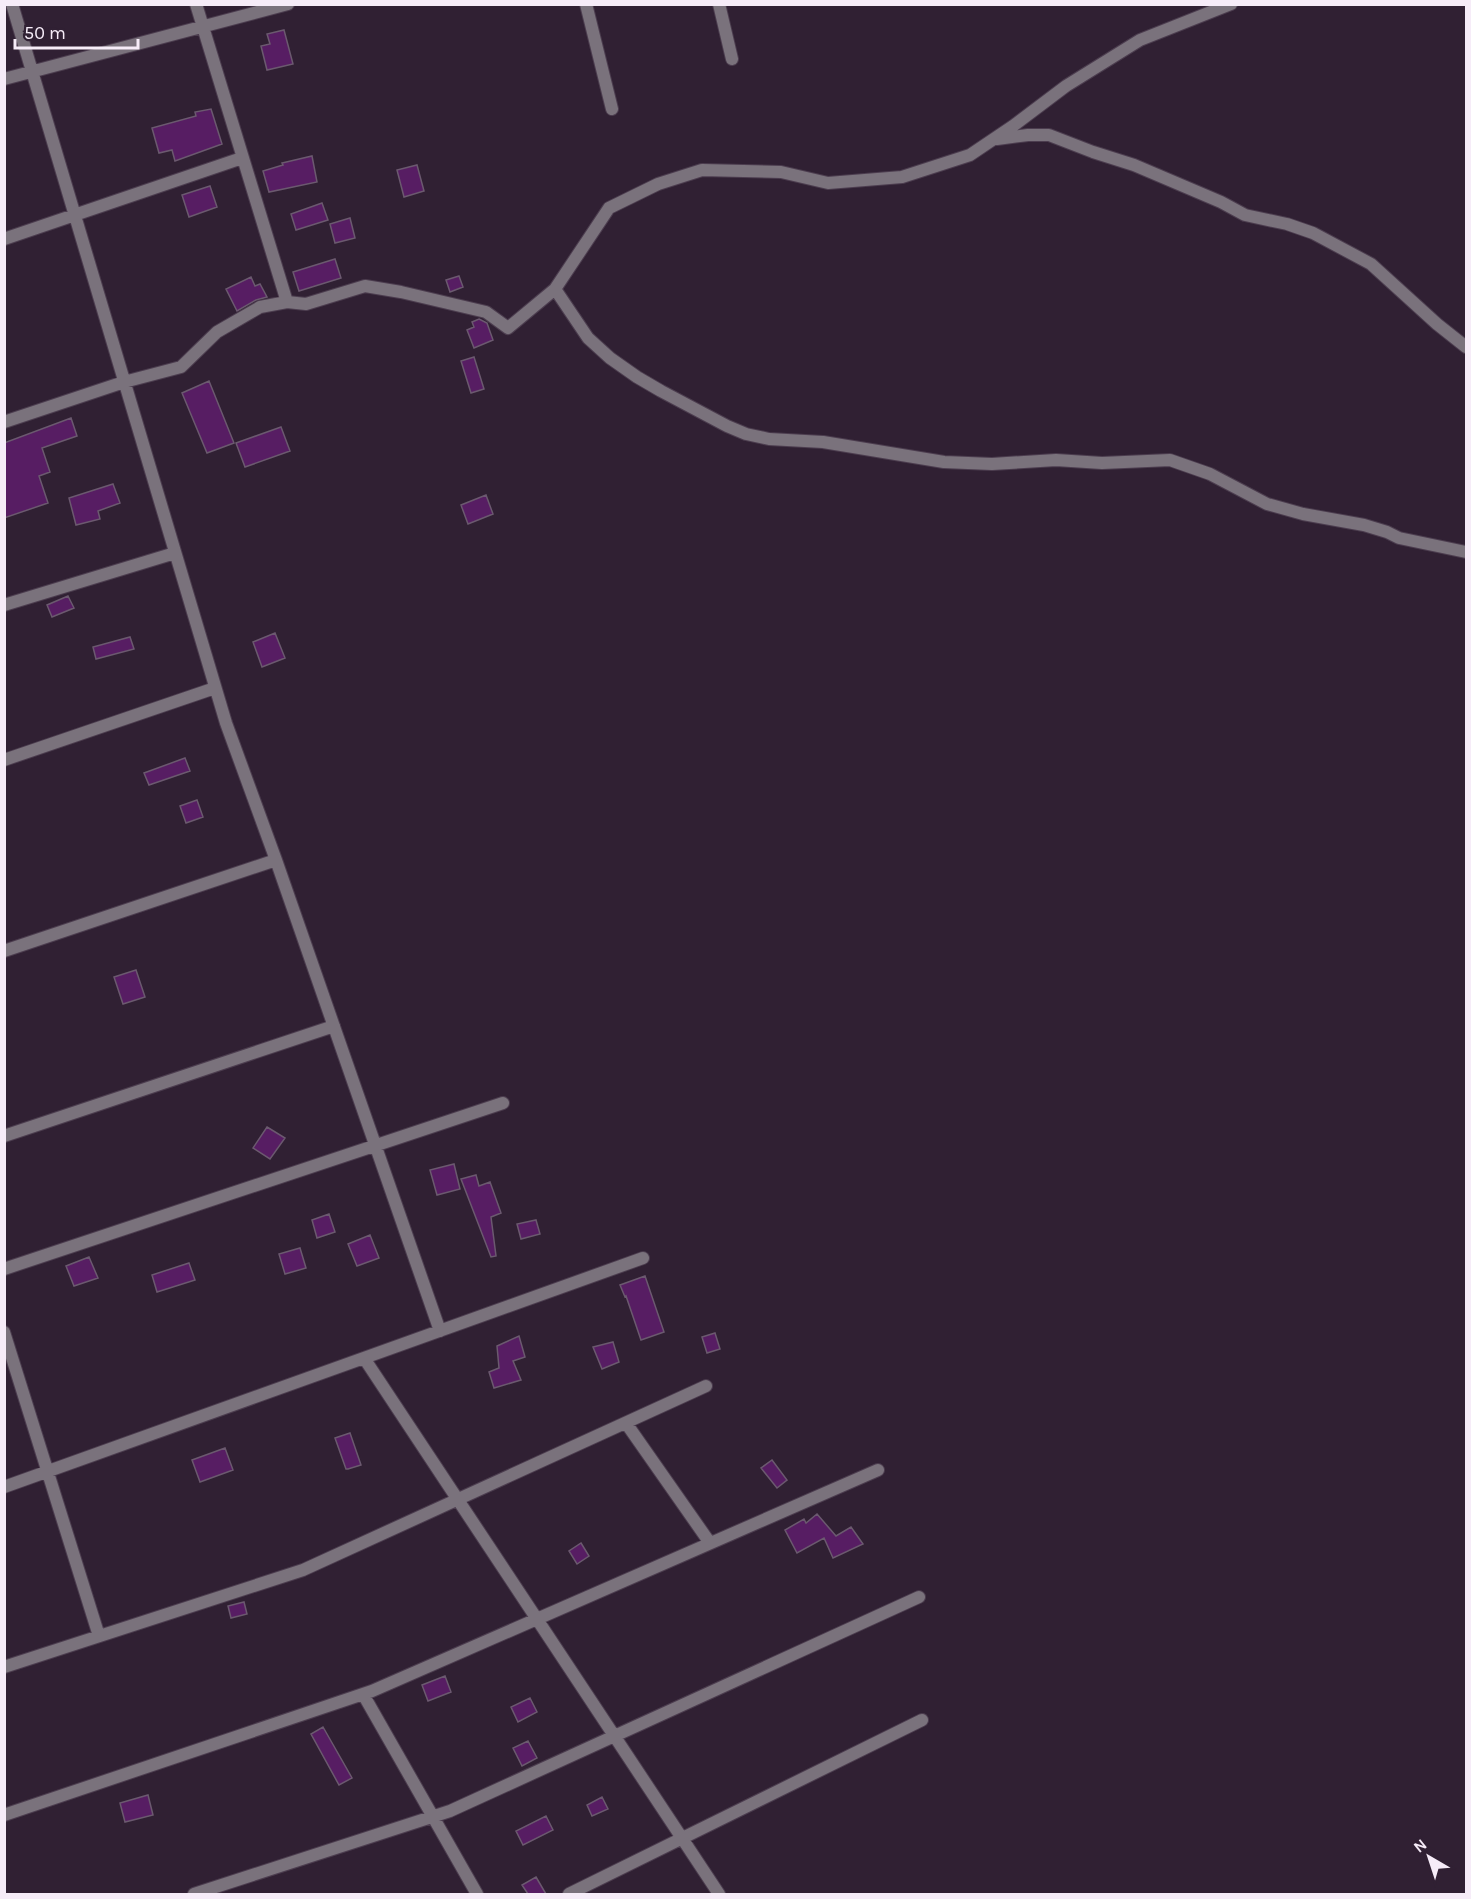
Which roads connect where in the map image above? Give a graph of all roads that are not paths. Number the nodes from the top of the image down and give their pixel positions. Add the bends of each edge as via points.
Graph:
1 (12, 4) edge
2 (196, 4) edge
3 (288, 4) edge
4 (586, 4) edge
5 (719, 4) edge
6 (1231, 4) edge
7 (203, 27) junction
8 (732, 59) dead end
9 (32, 72) junction
10 (4, 79) edge
11 (612, 109) dead end
12 (993, 139) junction
13 (242, 158) junction
14 (75, 215) junction
15 (4, 239) edge
16 (555, 289) junction
17 (287, 302) junction
18 (1467, 347) edge
19 (124, 382) junction
20 (4, 422) edge
21 (1467, 552) edge
22 (175, 553) junction
23 (4, 605) edge
24 (215, 688) junction
25 (4, 760) edge
26 (276, 860) junction
27 (4, 951) edge
28 (334, 1026) junction
29 (503, 1102) dead end
30 (4, 1136) edge
31 (375, 1145) junction
32 (643, 1258) dead end
33 (4, 1269) edge
34 (440, 1331) junction
35 (4, 1332) edge
36 (364, 1358) junction
37 (706, 1386) dead end
38 (626, 1423) junction
39 (878, 1470) dead end
40 (48, 1472) junction
41 (4, 1487) edge
42 (458, 1500) junction
43 (710, 1543) junction
44 (919, 1597) dead end
45 (537, 1619) junction
46 (99, 1636) junction
47 (4, 1667) edge
48 (363, 1694) junction
49 (922, 1720) dead end
50 (614, 1736) junction
51 (4, 1815) edge
52 (433, 1817) junction
53 (682, 1839) junction
54 (194, 1894) edge
55 (477, 1894) edge
56 (569, 1894) edge
57 (719, 1894) edge

1 - 9 street
2 - 7 street
3 - 7 street
4 - 11 street
5 - 8 street
6 - 12 street via 1140,40 1066,86
7 - 9 street
7 - 13 street
9 - 10 street
9 - 14 street
12 - 16 street via 970,155 902,177 828,183 781,172 702,170 658,184 609,208
12 - 18 street via 1049,135 1134,165 1245,215 1313,233 1371,264
13 - 14 street
13 - 17 street
14 - 15 street
14 - 19 street
16 - 17 street via 508,328 486,312 364,286 306,304
16 - 21 street via 588,338 610,358 662,391 746,434 824,442 944,462 1170,460 1210,474 1267,504
17 - 19 street via 260,307 217,332 181,366
19 - 20 street
19 - 22 street
22 - 23 street
22 - 24 street
24 - 25 street
24 - 26 street
26 - 27 street
26 - 28 street
28 - 30 street
28 - 31 street
29 - 31 street
31 - 33 street
31 - 34 street
32 - 34 street
34 - 36 street
35 - 40 street
36 - 40 street
36 - 42 street
37 - 38 street
38 - 42 street
38 - 43 street
39 - 43 street
40 - 41 street
40 - 46 street
42 - 45 street
42 - 46 street via 303,1570
43 - 45 street
44 - 50 street
45 - 48 street
45 - 50 street
46 - 47 street
48 - 51 street
48 - 52 street
49 - 53 street
50 - 52 street
50 - 53 street
52 - 54 street
52 - 55 street
53 - 56 street
53 - 57 street

